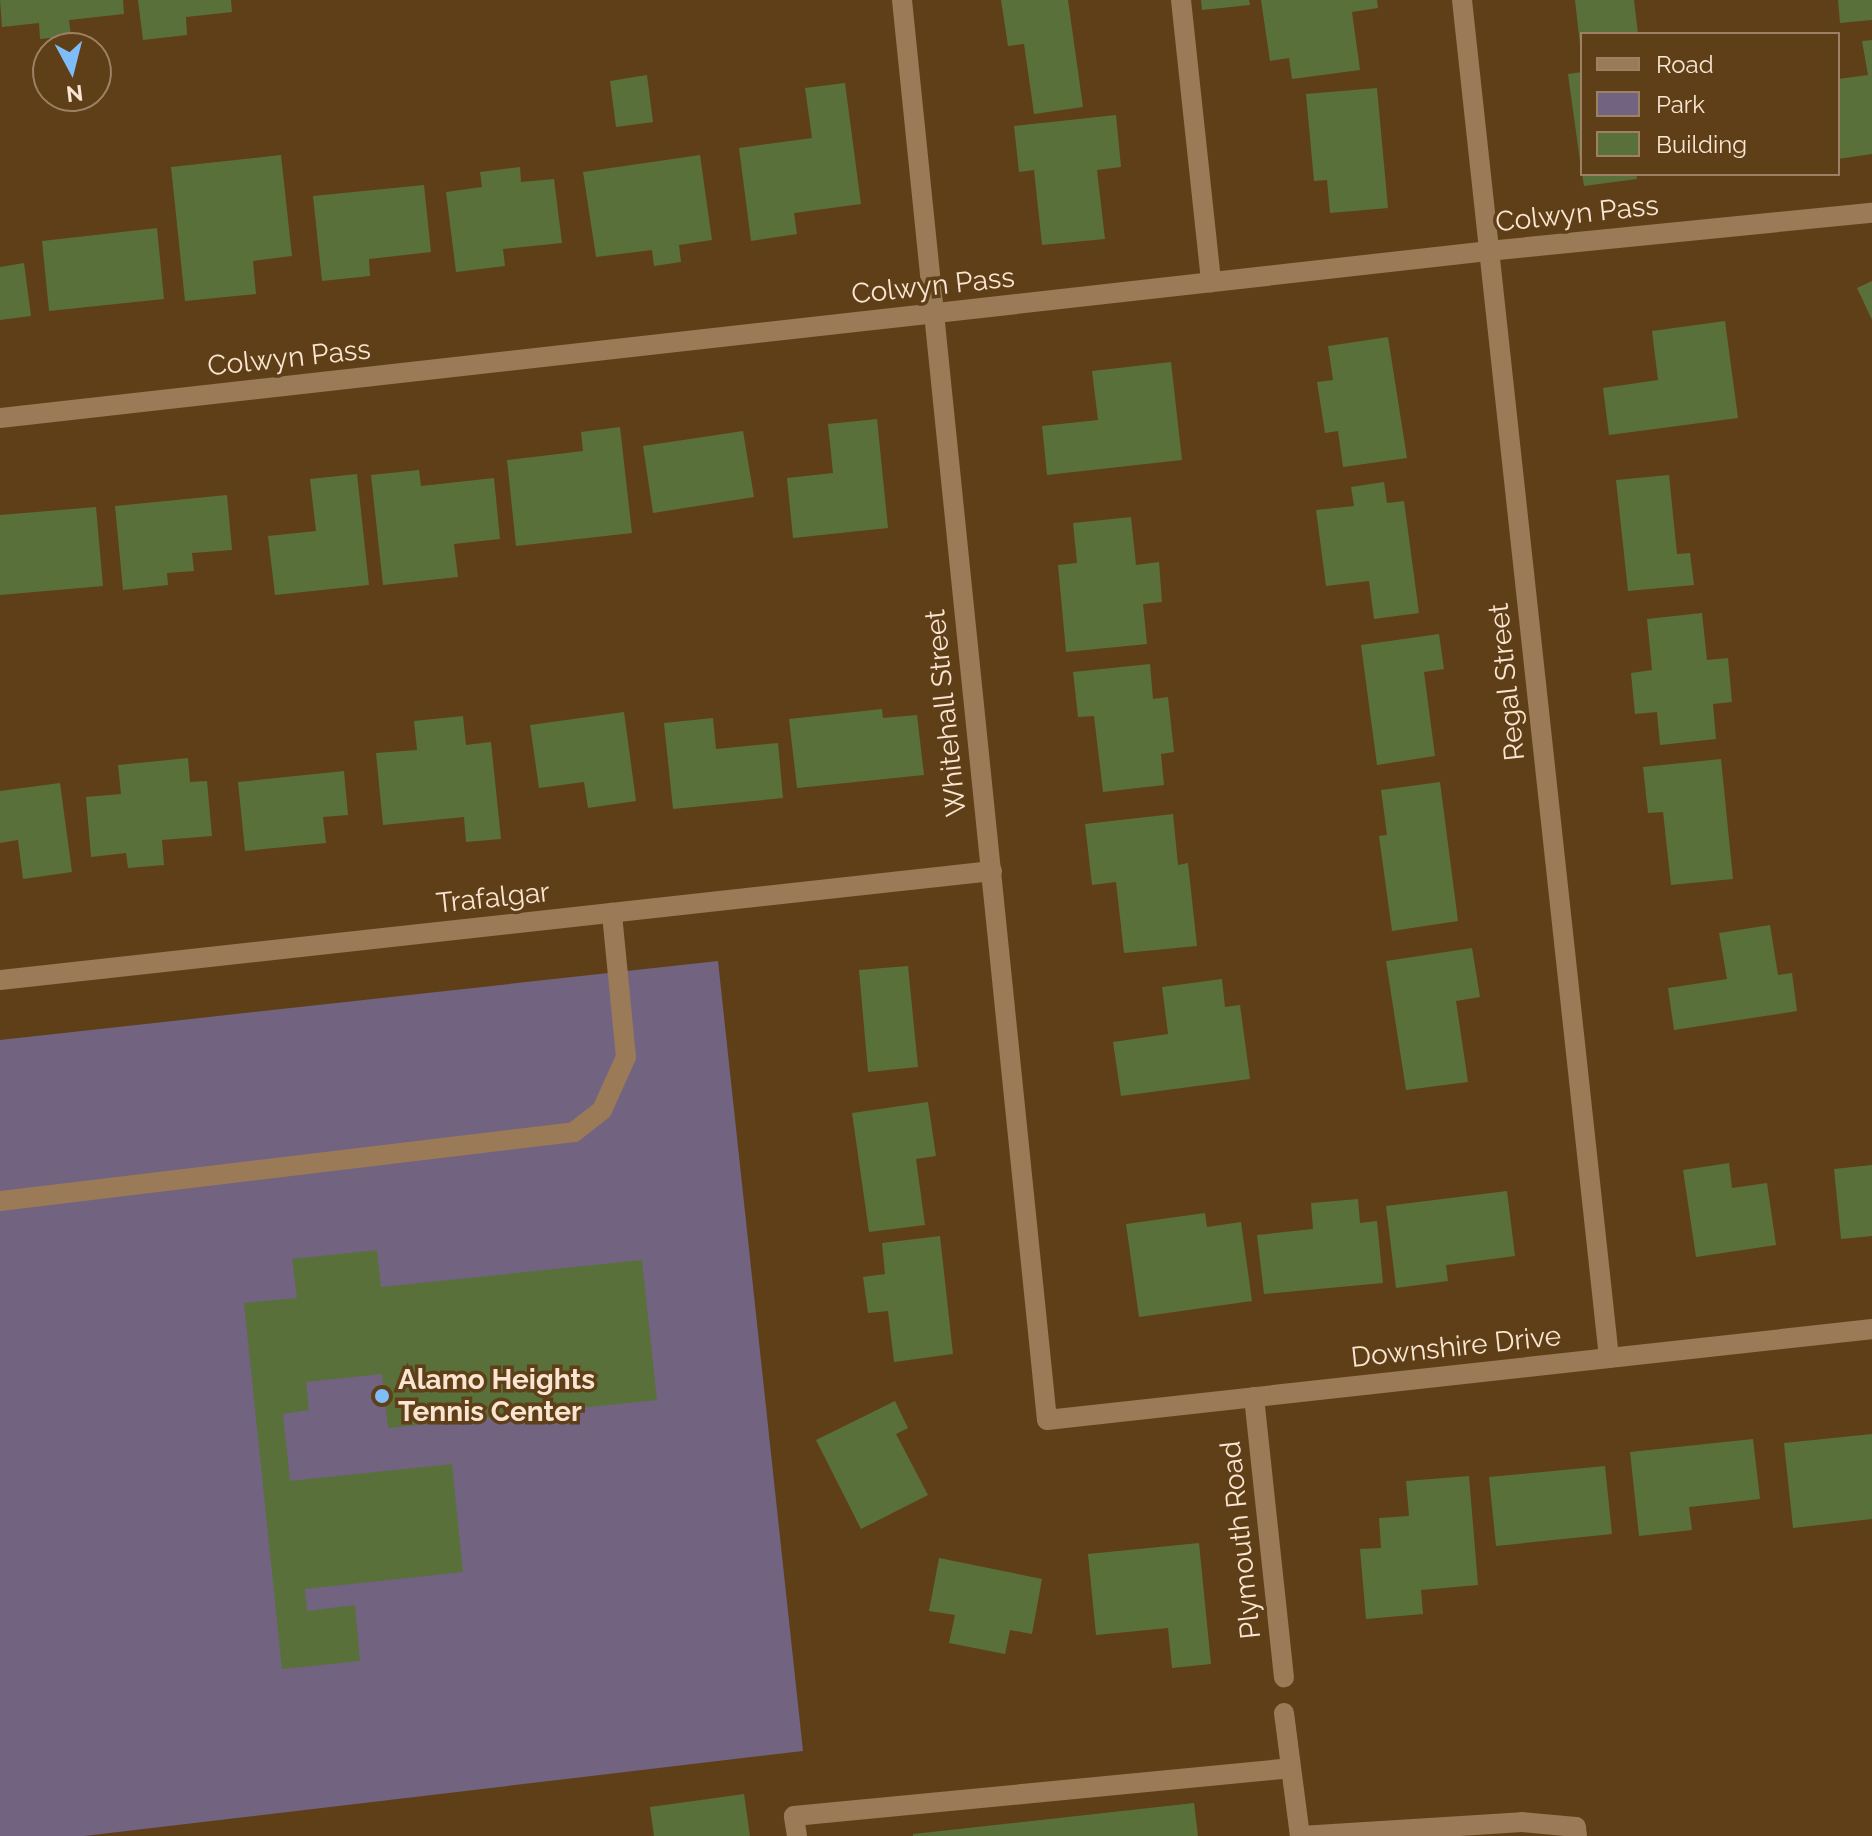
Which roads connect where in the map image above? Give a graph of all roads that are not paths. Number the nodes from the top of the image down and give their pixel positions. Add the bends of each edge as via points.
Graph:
1 (902, 0) edge
2 (1181, 0) edge
3 (1462, 0) edge
4 (1872, 213) edge
5 (1488, 251) junction
6 (1211, 282) junction
7 (932, 315) junction
8 (0, 418) edge
9 (992, 871) junction
10 (612, 913) junction
11 (0, 980) edge
12 (0, 1201) edge
13 (1872, 1329) edge
14 (1609, 1358) junction
15 (1254, 1397) junction
16 (1047, 1420) joint
17 (1284, 1677) dead end
18 (1284, 1713) dead end
19 (1290, 1768) junction
20 (797, 1836) edge
21 (1300, 1836) edge
22 (1577, 1836) edge

1 - 7 street, Whitehall Street
2 - 6 street
3 - 5 street, Regal Street
4 - 5 street, Colwyn Pass
5 - 6 street, Colwyn Pass
5 - 14 street, Regal Street
6 - 7 street, Colwyn Pass
7 - 8 street, Colwyn Pass
7 - 9 street, Whitehall Street
9 - 10 street, Trafalgar
9 - 16 street, Whitehall Street
10 - 11 street, Trafalgar
10 - 12 street via 626,1057 602,1110 574,1132
13 - 14 street, Downshire Drive
14 - 15 street, Downshire Drive
15 - 16 street, Downshire Drive
15 - 17 street, Plymouth Road
18 - 19 street
19 - 20 street via 794,1816
19 - 21 street
21 - 22 street via 1522,1822 1576,1827

